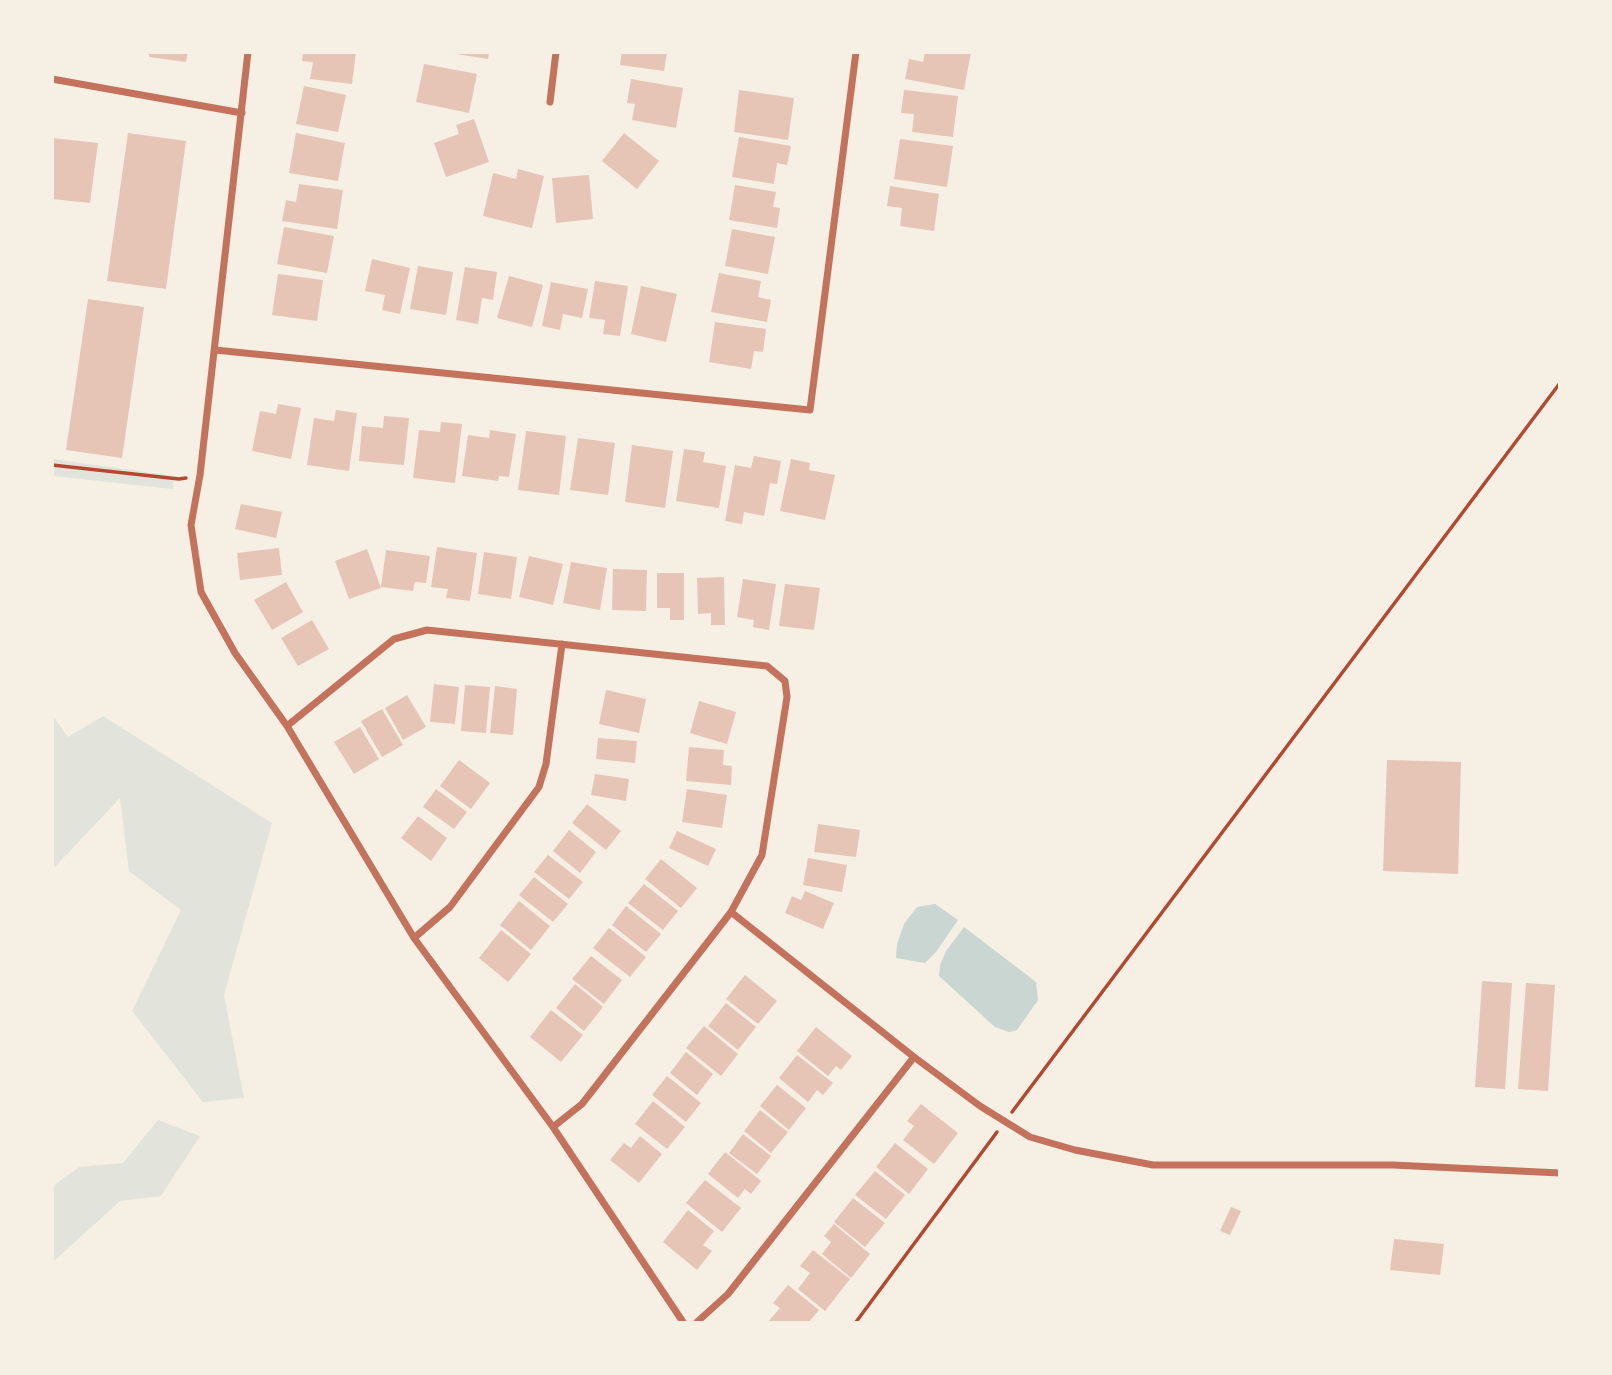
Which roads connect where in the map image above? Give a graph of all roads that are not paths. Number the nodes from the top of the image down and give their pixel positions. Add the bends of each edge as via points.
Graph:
1 (248, 52) edge
2 (556, 52) edge
3 (856, 52) edge
4 (52, 79) edge
5 (550, 102) dead end
6 (242, 113) junction
7 (215, 350) junction
8 (562, 644) junction
9 (288, 726) junction
10 (731, 912) junction
11 (414, 938) junction
12 (914, 1057) junction
13 (553, 1127) junction
14 (1559, 1173) edge
15 (683, 1322) edge
16 (698, 1322) edge

1 - 6 street
2 - 5 street
3 - 7 street via 810,410
4 - 6 street
6 - 7 street
7 - 9 street via 191,525 201,592 235,653
8 - 9 street via 427,630 394,639
8 - 10 street via 767,666 785,681 787,697 762,855
8 - 11 street via 539,788 450,907
9 - 11 street
10 - 12 street
10 - 13 street via 582,1104
11 - 13 street
12 - 14 street via 1030,1137 1153,1165 1393,1165
12 - 16 street via 728,1294
13 - 15 street

